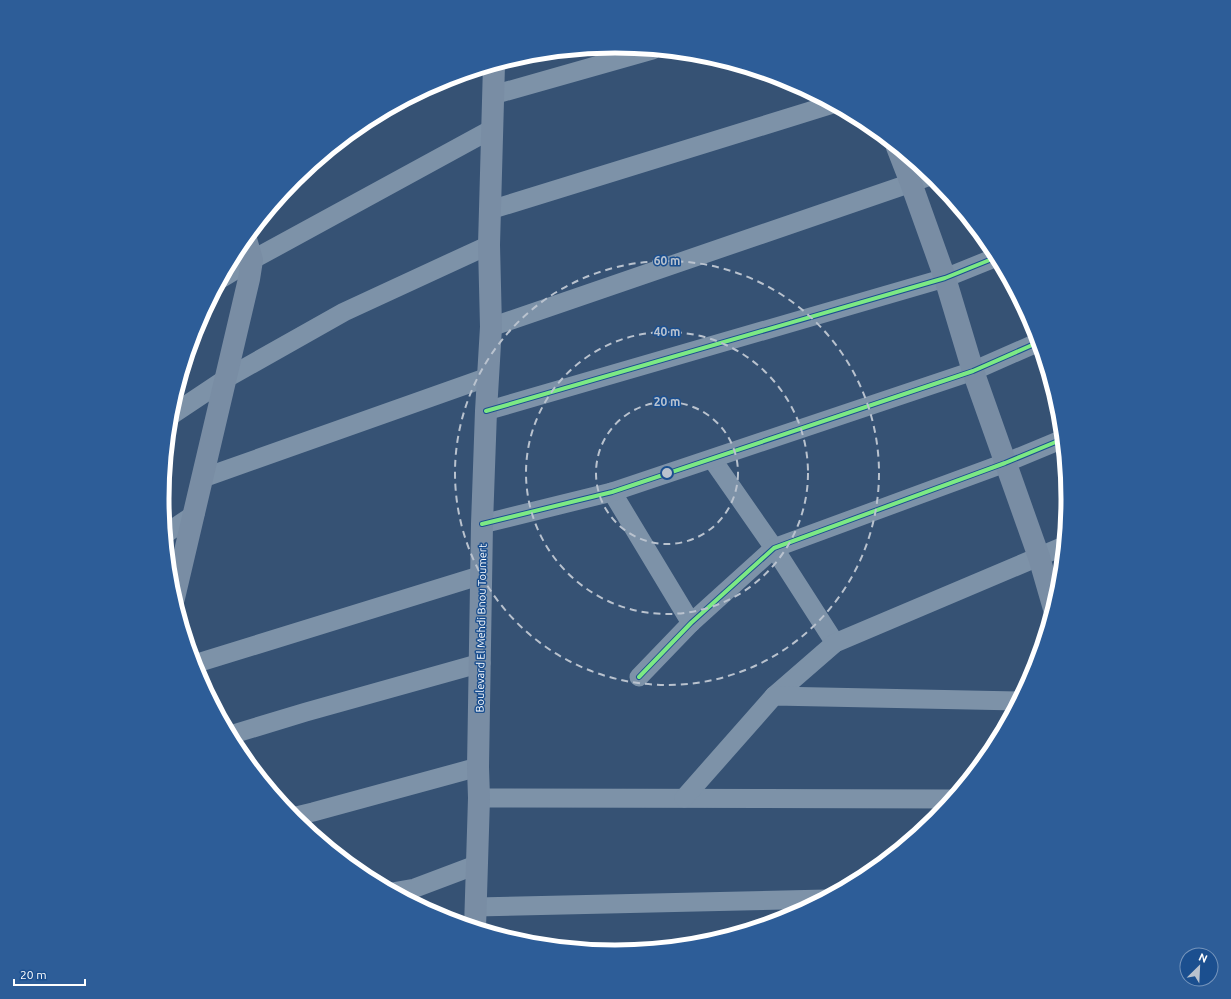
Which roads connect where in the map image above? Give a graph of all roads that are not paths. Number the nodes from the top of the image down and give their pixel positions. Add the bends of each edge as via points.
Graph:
1 (639, 54) edge
2 (494, 70) edge
3 (494, 95) junction
4 (826, 106) edge
5 (492, 129) junction
6 (901, 157) edge
7 (925, 178) edge
8 (911, 183) junction
9 (490, 210) junction
10 (489, 245) junction
11 (248, 246) edge
12 (992, 259) edge
13 (252, 260) junction
14 (231, 273) edge
15 (945, 278) junction
16 (491, 328) junction
17 (1034, 345) edge
18 (972, 371) junction
19 (488, 377) junction
20 (227, 378) junction
21 (178, 410) edge
22 (486, 411) junction
23 (1058, 441) edge
24 (712, 459) junction
25 (1005, 464) junction
26 (203, 478) junction
27 (612, 492) junction
28 (194, 514) junction
29 (482, 524) junction
30 (170, 531) edge
31 (774, 548) junction
32 (1059, 548) edge
33 (1039, 557) junction
34 (482, 575) junction
35 (177, 584) edge
36 (1051, 598) edge
37 (691, 623) junction
38 (835, 642) junction
39 (200, 662) edge
40 (481, 663) junction
41 (639, 677) dead end
42 (774, 696) junction
43 (1014, 701) edge
44 (235, 733) edge
45 (478, 766) junction
46 (479, 798) junction
47 (684, 798) junction
48 (946, 799) edge
49 (300, 815) edge
50 (476, 865) junction
51 (409, 893) edge
52 (814, 899) edge
53 (476, 907) junction
54 (475, 923) edge

1 - 3 street
2 - 3 main road, Boulevard El Mehdi Bnou Toumert
3 - 5 main road, Boulevard El Mehdi Bnou Toumert
4 - 9 street
5 - 9 main road, Boulevard El Mehdi Bnou Toumert
5 - 13 street
6 - 8 main road
7 - 8 street
8 - 15 main road
8 - 16 street
9 - 10 main road, Boulevard El Mehdi Bnou Toumert
10 - 16 main road, Boulevard El Mehdi Bnou Toumert
10 - 20 street via 344,312
11 - 13 main road
12 - 15 street
13 - 14 street
13 - 20 main road
15 - 18 main road
15 - 22 street
16 - 19 main road, Boulevard El Mehdi Bnou Toumert
17 - 18 street
18 - 24 street
18 - 25 main road
19 - 22 main road, Boulevard El Mehdi Bnou Toumert
19 - 26 street
20 - 21 street
20 - 26 main road
22 - 29 main road, Boulevard El Mehdi Bnou Toumert
23 - 25 street
24 - 27 street
24 - 31 street
25 - 31 street
25 - 33 main road
26 - 28 main road
27 - 29 street
27 - 37 street
28 - 30 street
28 - 35 main road
29 - 34 main road, Boulevard El Mehdi Bnou Toumert
31 - 37 street
31 - 38 street
32 - 33 street
33 - 36 main road
33 - 38 street
34 - 39 street
34 - 40 main road, Boulevard El Mehdi Bnou Toumert
37 - 41 street
38 - 42 street
40 - 44 street
40 - 45 main road, Boulevard El Mehdi Bnou Toumert
42 - 43 street
42 - 47 street
45 - 46 main road, Boulevard El Mehdi Bnou Toumert
45 - 49 street
46 - 47 street
46 - 50 main road, Boulevard El Mehdi Bnou Toumert
47 - 48 street
50 - 51 street
50 - 53 main road, Boulevard El Mehdi Bnou Toumert
52 - 53 street
53 - 54 main road, Boulevard El Mehdi Bnou Toumert

